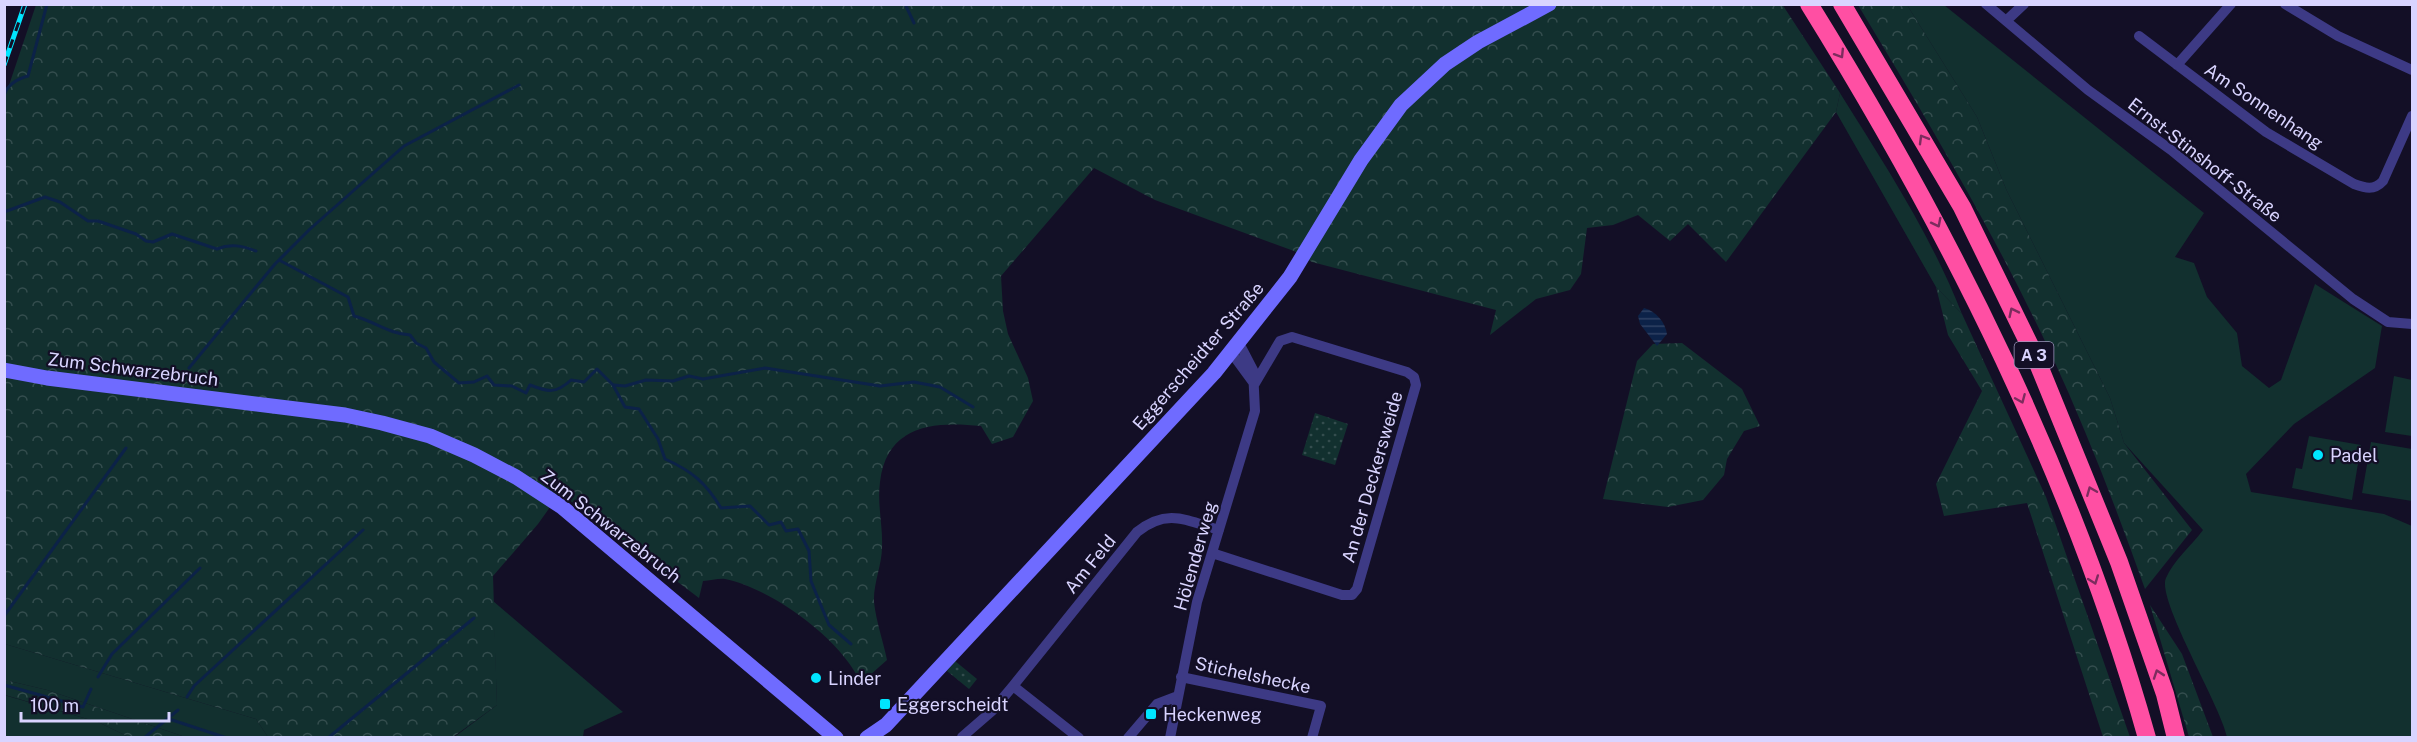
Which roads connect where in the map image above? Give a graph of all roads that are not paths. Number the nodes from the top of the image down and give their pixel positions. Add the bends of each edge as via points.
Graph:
1 (1549, 4) edge
2 (1809, 4) edge
3 (1842, 4) edge
4 (1986, 4) edge
5 (2024, 4) edge
6 (2231, 4) edge
7 (2285, 4) edge
8 (2007, 21) junction
9 (2139, 36) dead end
10 (2177, 65) junction
11 (2412, 70) edge
12 (2412, 116) edge
13 (2412, 324) edge
14 (1235, 347) junction
15 (4, 370) edge
16 (1254, 385) junction
17 (1219, 530) junction
18 (1212, 553) junction
19 (1181, 677) junction
20 (1013, 686) junction
21 (1178, 696) junction
22 (962, 737) edge
23 (836, 738) edge
24 (867, 738) edge
25 (1079, 738) edge
26 (1128, 738) edge
27 (1170, 738) edge
28 (1312, 738) edge
29 (2147, 738) edge
30 (2176, 738) edge

1 - 14 street, Eggerscheidter Straße via 1444,64 1401,105 1361,160 1290,277
2 -> 29 highway, A 3 via 1936,222 2007,366 2064,499
30 -> 3 highway, A 3 via 2165,694 2119,562 2035,356 1962,207
4 - 8 street, Ernst-Stinshoff-Straße
5 - 8 street
6 - 10 street
7 - 11 street via 2338,36
8 - 13 street, Ernst-Stinshoff-Straße via 2088,90 2171,150 2353,299 2388,322
9 - 10 street, Am Sonnenhang
10 - 12 street, Am Sonnenhang via 2266,132 2366,188 2378,186 2388,174
14 - 16 street, Hölenderweg via 1252,364
14 - 24 street, Eggerscheidter Straße via 886,725
15 - 23 street, Zum Schwarzebruch via 345,415 430,436 474,455 562,507
16 - 17 street, Hölenderweg via 1254,417
16 - 18 street, An der Deckersweide via 1280,341 1292,336 1407,372 1416,385 1357,589 1352,595
17 - 18 street, Hölenderweg
17 - 20 street, Am Feld via 1173,516 1148,523
18 - 19 street, Hölenderweg
19 - 21 street, Hölenderweg
19 - 28 street, Stichelshecke via 1321,706
20 - 22 street, Am Feld
20 - 25 street
21 - 26 street via 1157,704
21 - 27 street, Hölenderweg

